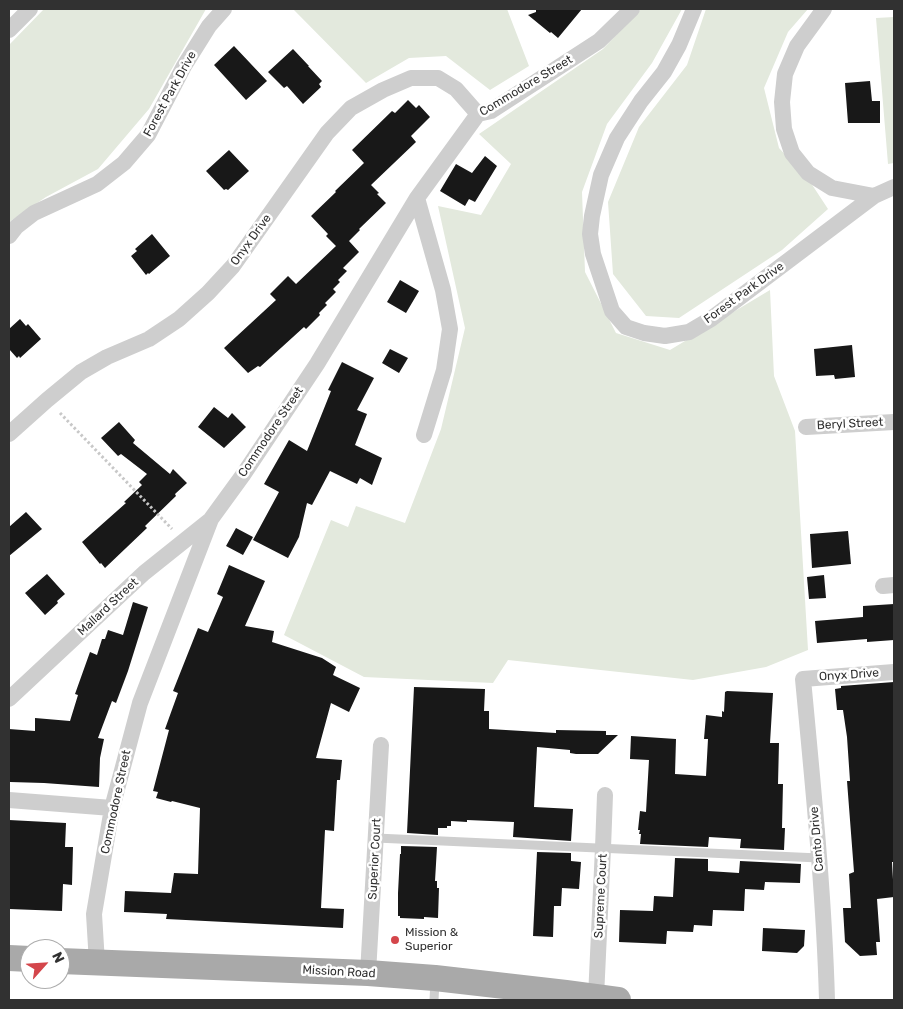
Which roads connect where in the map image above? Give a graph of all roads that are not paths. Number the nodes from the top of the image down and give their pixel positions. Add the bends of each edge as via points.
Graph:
1 (30, 9) edge
2 (224, 9) edge
3 (632, 9) edge
4 (694, 9) edge
5 (824, 9) edge
6 (9, 30) edge
7 (478, 114) junction
8 (894, 187) edge
9 (874, 196) junction
10 (417, 198) junction
11 (9, 236) edge
12 (894, 422) edge
13 (806, 427) dead end
14 (9, 434) edge
15 (424, 435) dead end
16 (211, 519) junction
17 (894, 672) edge
18 (803, 679) joint
19 (9, 699) edge
20 (381, 745) dead end
21 (604, 795) dead end
22 (9, 800) edge
23 (112, 808) junction
24 (376, 838) junction
25 (603, 848) junction
26 (819, 858) junction
27 (70, 962) edge
28 (97, 963) junction
29 (368, 973) junction
30 (434, 989) edge
31 (603, 999) edge
32 (827, 1000) edge

1 - 6 street
2 - 11 street, Forest Park Drive via 184,66 148,135 124,163 98,184 34,213
3 - 7 street, Commodore Street via 599,41 491,111
4 - 9 street, Forest Park Drive via 664,72 640,101 617,138 601,175 590,234 593,254 612,310 626,327 665,336 689,332
5 - 9 street via 797,46 785,74 784,129 792,153 808,173 832,188
7 - 10 street, Commodore Street
7 - 14 street, Onyx Drive via 456,89 438,78 411,78 351,108 327,133 233,266 208,293 179,319 149,339 81,372
8 - 9 street, Forest Park Drive
10 - 15 street via 443,290 450,329 444,370
10 - 16 street, Commodore Street via 317,364
12 - 13 street, Beryl Street
16 - 19 street, Mallard Street via 144,573
16 - 23 street, Commodore Street via 140,703
17 - 18 street, Onyx Drive
18 - 26 street, Canto Drive
20 - 24 street, Superior Court
21 - 25 street, Supreme Court
22 - 23 street
23 - 28 street, Commodore Street via 94,914
24 - 25 lane
24 - 29 street, Superior Court
25 - 26 lane
25 - 31 street, Supreme Court
26 - 32 street, Canto Drive
27 - 28 main road, Mission Road
28 - 29 main road, Mission Road
29 - 30 main road, Mission Road
30 - 31 main road, Mission Road

